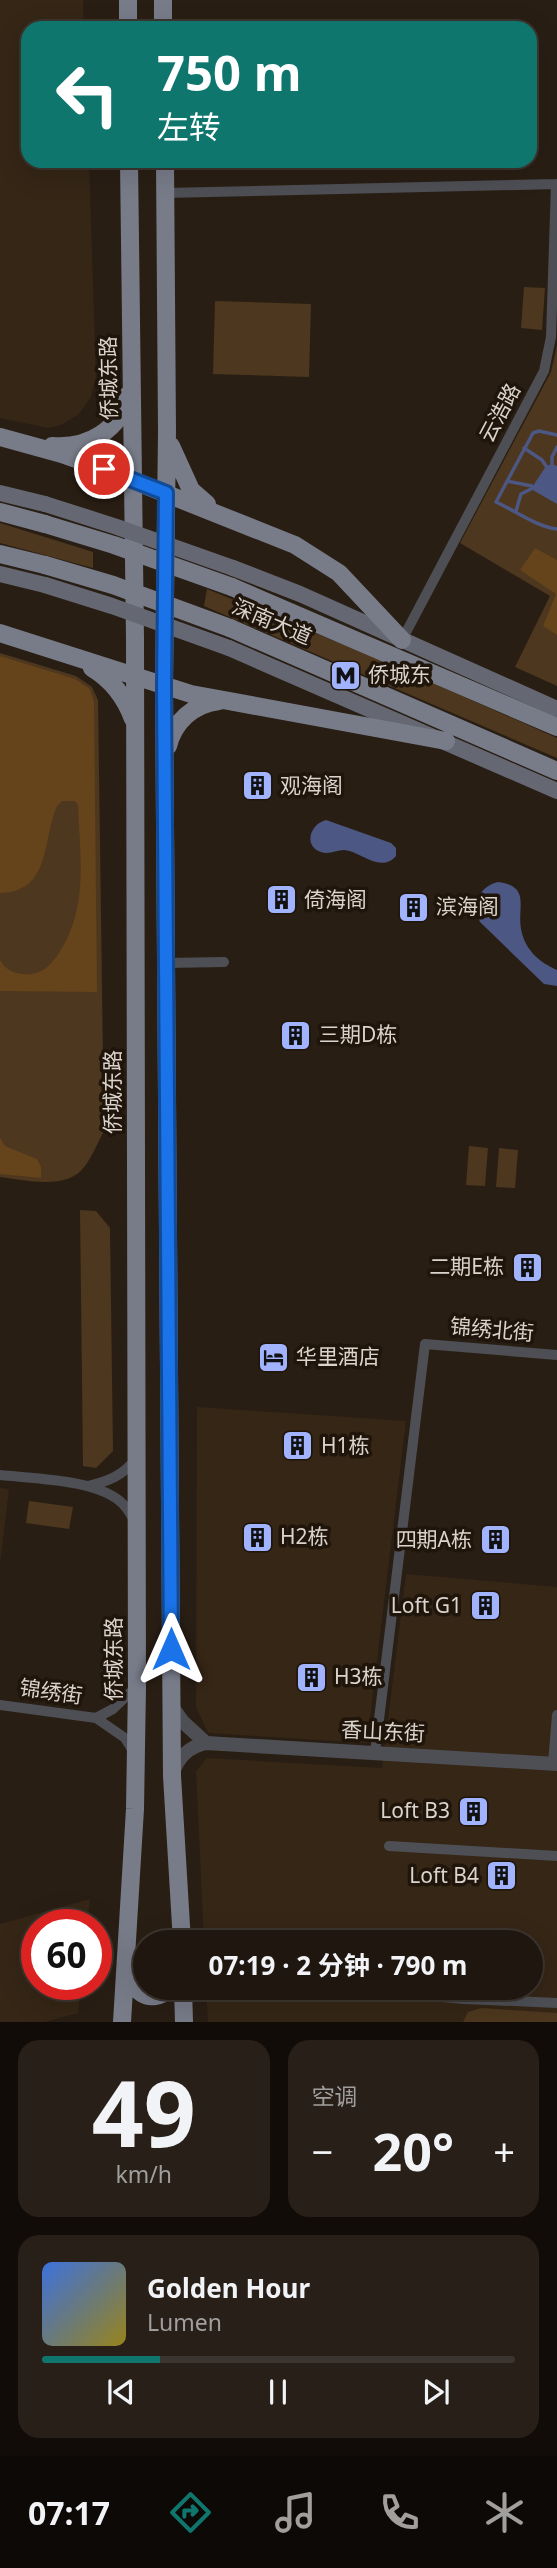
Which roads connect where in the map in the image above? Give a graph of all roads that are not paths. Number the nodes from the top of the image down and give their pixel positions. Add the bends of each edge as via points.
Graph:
1 (128, 0) edge
2 (163, 0) edge
3 (128, 21) edge
4 (163, 21) edge
5 (129, 168) edge
6 (164, 168) edge
7 (556, 184) edge
8 (165, 193) junction
9 (133, 380) junction
10 (167, 431) junction
11 (0, 437) edge
12 (24, 443) junction
13 (133, 481) junction
14 (0, 493) edge
15 (166, 493) junction
16 (0, 512) edge
17 (228, 517) junction
18 (0, 554) edge
19 (0, 574) edge
20 (0, 633) edge
21 (401, 640) junction
22 (81, 660) junction
23 (135, 678) junction
24 (164, 687) junction
25 (222, 701) junction
26 (557, 709) edge
27 (135, 723) junction
28 (557, 727) edge
29 (446, 741) junction
30 (165, 757) junction
31 (557, 771) edge
32 (557, 791) edge
33 (166, 962) junction
34 (224, 962) dead end
35 (557, 1355) edge
36 (136, 1459) junction
37 (0, 1475) edge
38 (88, 1486) junction
39 (136, 1523) junction
40 (137, 1686) junction
41 (0, 1705) edge
42 (171, 1705) junction
43 (557, 1715) edge
44 (96, 1718) junction
45 (206, 1742) junction
46 (375, 1752) junction
47 (136, 1755) junction
48 (555, 1763) edge
49 (172, 1776) junction
50 (389, 1846) dead end
51 (557, 1856) edge
52 (181, 1930) edge
53 (125, 1945) junction
54 (133, 1984) edge
55 (122, 1993) junction
56 (183, 2000) edge
57 (488, 2000) edge
58 (557, 2003) edge
59 (110, 2022) edge
60 (122, 2022) edge
61 (184, 2022) edge

1 - 3 main road
2 - 4 main road
5 - 9 main road, 侨城东路
6 - 8 main road
7 - 8 street
7 - 21 street, 云浩路 via 551,337 544,371
8 - 10 main road
9 - 12 main road via 122,412 102,435 70,446
9 - 13 main road, 侨城东路
10 - 15 main road
10 - 17 main road via 191,490
11 - 12 main road
12 - 13 main road
13 - 15 main road
13 - 23 main road, 侨城东路
14 - 21 main road, bridge via 233,568
15 - 17 main road
15 - 24 main road
16 - 28 main road, 深南大道, bridge via 114,545 232,587
17 - 21 main road via 318,557 339,573
18 - 31 main road, 深南大道, bridge via 113,585 230,628
19 - 29 main road, bridge via 112,606 229,648
20 - 22 main road
21 - 26 main road
22 - 23 main road
22 - 27 main road via 110,682
23 - 24 main road
23 - 27 main road, 侨城东路
24 - 25 main road
24 - 30 main road
25 - 29 main road
25 - 30 main road via 201,705 182,719
27 - 36 main road, 侨城东路
29 - 32 main road
30 - 33 main road
33 - 34 street
33 - 42 main road
35 - 46 street, 锦绣北街 via 425,1344
36 - 38 street via 118,1476
36 - 39 main road, 侨城东路
37 - 38 street
38 - 39 street via 124,1505
39 - 40 main road, 侨城东路
40 - 44 street, 锦绣街
40 - 47 main road, 侨城东路
41 - 44 street, 锦绣街
42 - 45 street
42 - 49 main road
43 - 48 street
44 - 47 street, 锦绣街 via 125,1738
45 - 46 street, 香山东街
45 - 49 street via 186,1752
46 - 48 street, 香山东街
47 - 53 main road, 侨城东路
49 - 52 main road
50 - 51 street
53 - 54 main road
53 - 55 main road, 侨城东路
55 - 59 main road
55 - 60 main road, 侨城东路
56 - 61 main road
57 - 58 street

